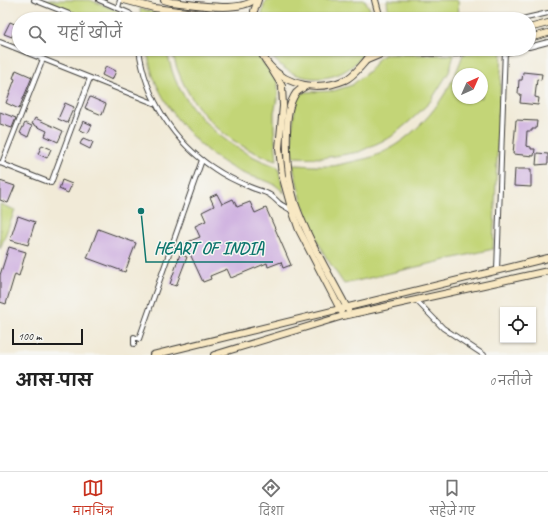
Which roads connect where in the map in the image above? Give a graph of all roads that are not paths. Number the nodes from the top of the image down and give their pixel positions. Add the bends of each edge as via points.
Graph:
1 (34, 0) edge
2 (99, 0) edge
3 (120, 0) edge
4 (124, 0) edge
5 (164, 0) edge
6 (254, 0) edge
7 (258, 0) edge
8 (375, 0) edge
9 (118, 8) junction
10 (64, 12) edge
11 (127, 12) edge
12 (187, 12) edge
13 (254, 12) edge
14 (378, 12) edge
15 (548, 13) edge
16 (536, 16) edge
17 (548, 23) edge
18 (536, 26) edge
19 (548, 33) edge
20 (536, 36) edge
21 (0, 42) edge
22 (548, 42) edge
23 (536, 45) edge
24 (12, 47) edge
25 (35, 56) edge
26 (139, 56) edge
27 (263, 56) edge
28 (370, 56) edge
29 (376, 56) edge
30 (505, 56) edge
31 (43, 59) junction
32 (367, 60) junction
33 (269, 65) junction
34 (90, 78) junction
35 (306, 86) junction
36 (156, 104) junction
37 (202, 160) junction
38 (1, 163) edge
39 (292, 211) junction
40 (548, 258) edge
41 (497, 270) junction
42 (548, 271) edge
43 (416, 300) junction
44 (346, 307) junction
45 (340, 309) junction
46 (350, 314) junction
47 (343, 316) junction
48 (134, 344) dead end
49 (153, 355) edge
50 (214, 355) edge
51 (484, 355) edge

1 - 10 street
2 - 9 street
3 - 9 street
4 - 12 street via 154,8
5 - 6 street via 217,6 240,6
7 - 13 street
8 - 14 street
9 - 11 street
15 - 16 street
17 - 18 street
19 - 20 street
21 - 24 street
22 - 23 street
25 - 31 street
26 - 36 street
27 - 33 street
28 - 32 street
29 - 32 street
30 - 41 street
31 - 34 street
31 - 38 street
32 - 35 street via 346,79 324,86
33 - 35 street via 286,79
33 - 39 street via 282,86 279,148 282,175
34 - 36 street
34 - 38 street via 50,183
35 - 44 street via 297,91 287,123 288,173 295,203
36 - 37 street via 176,135
37 - 39 street via 215,170 270,195
37 - 48 street via 139,339 134,337
39 - 45 street via 299,230
40 - 41 street
41 - 44 street
42 - 43 street
43 - 46 street
43 - 51 street via 443,328
44 - 45 street
44 - 46 street
45 - 47 street
45 - 49 street
46 - 47 street
47 - 50 street

